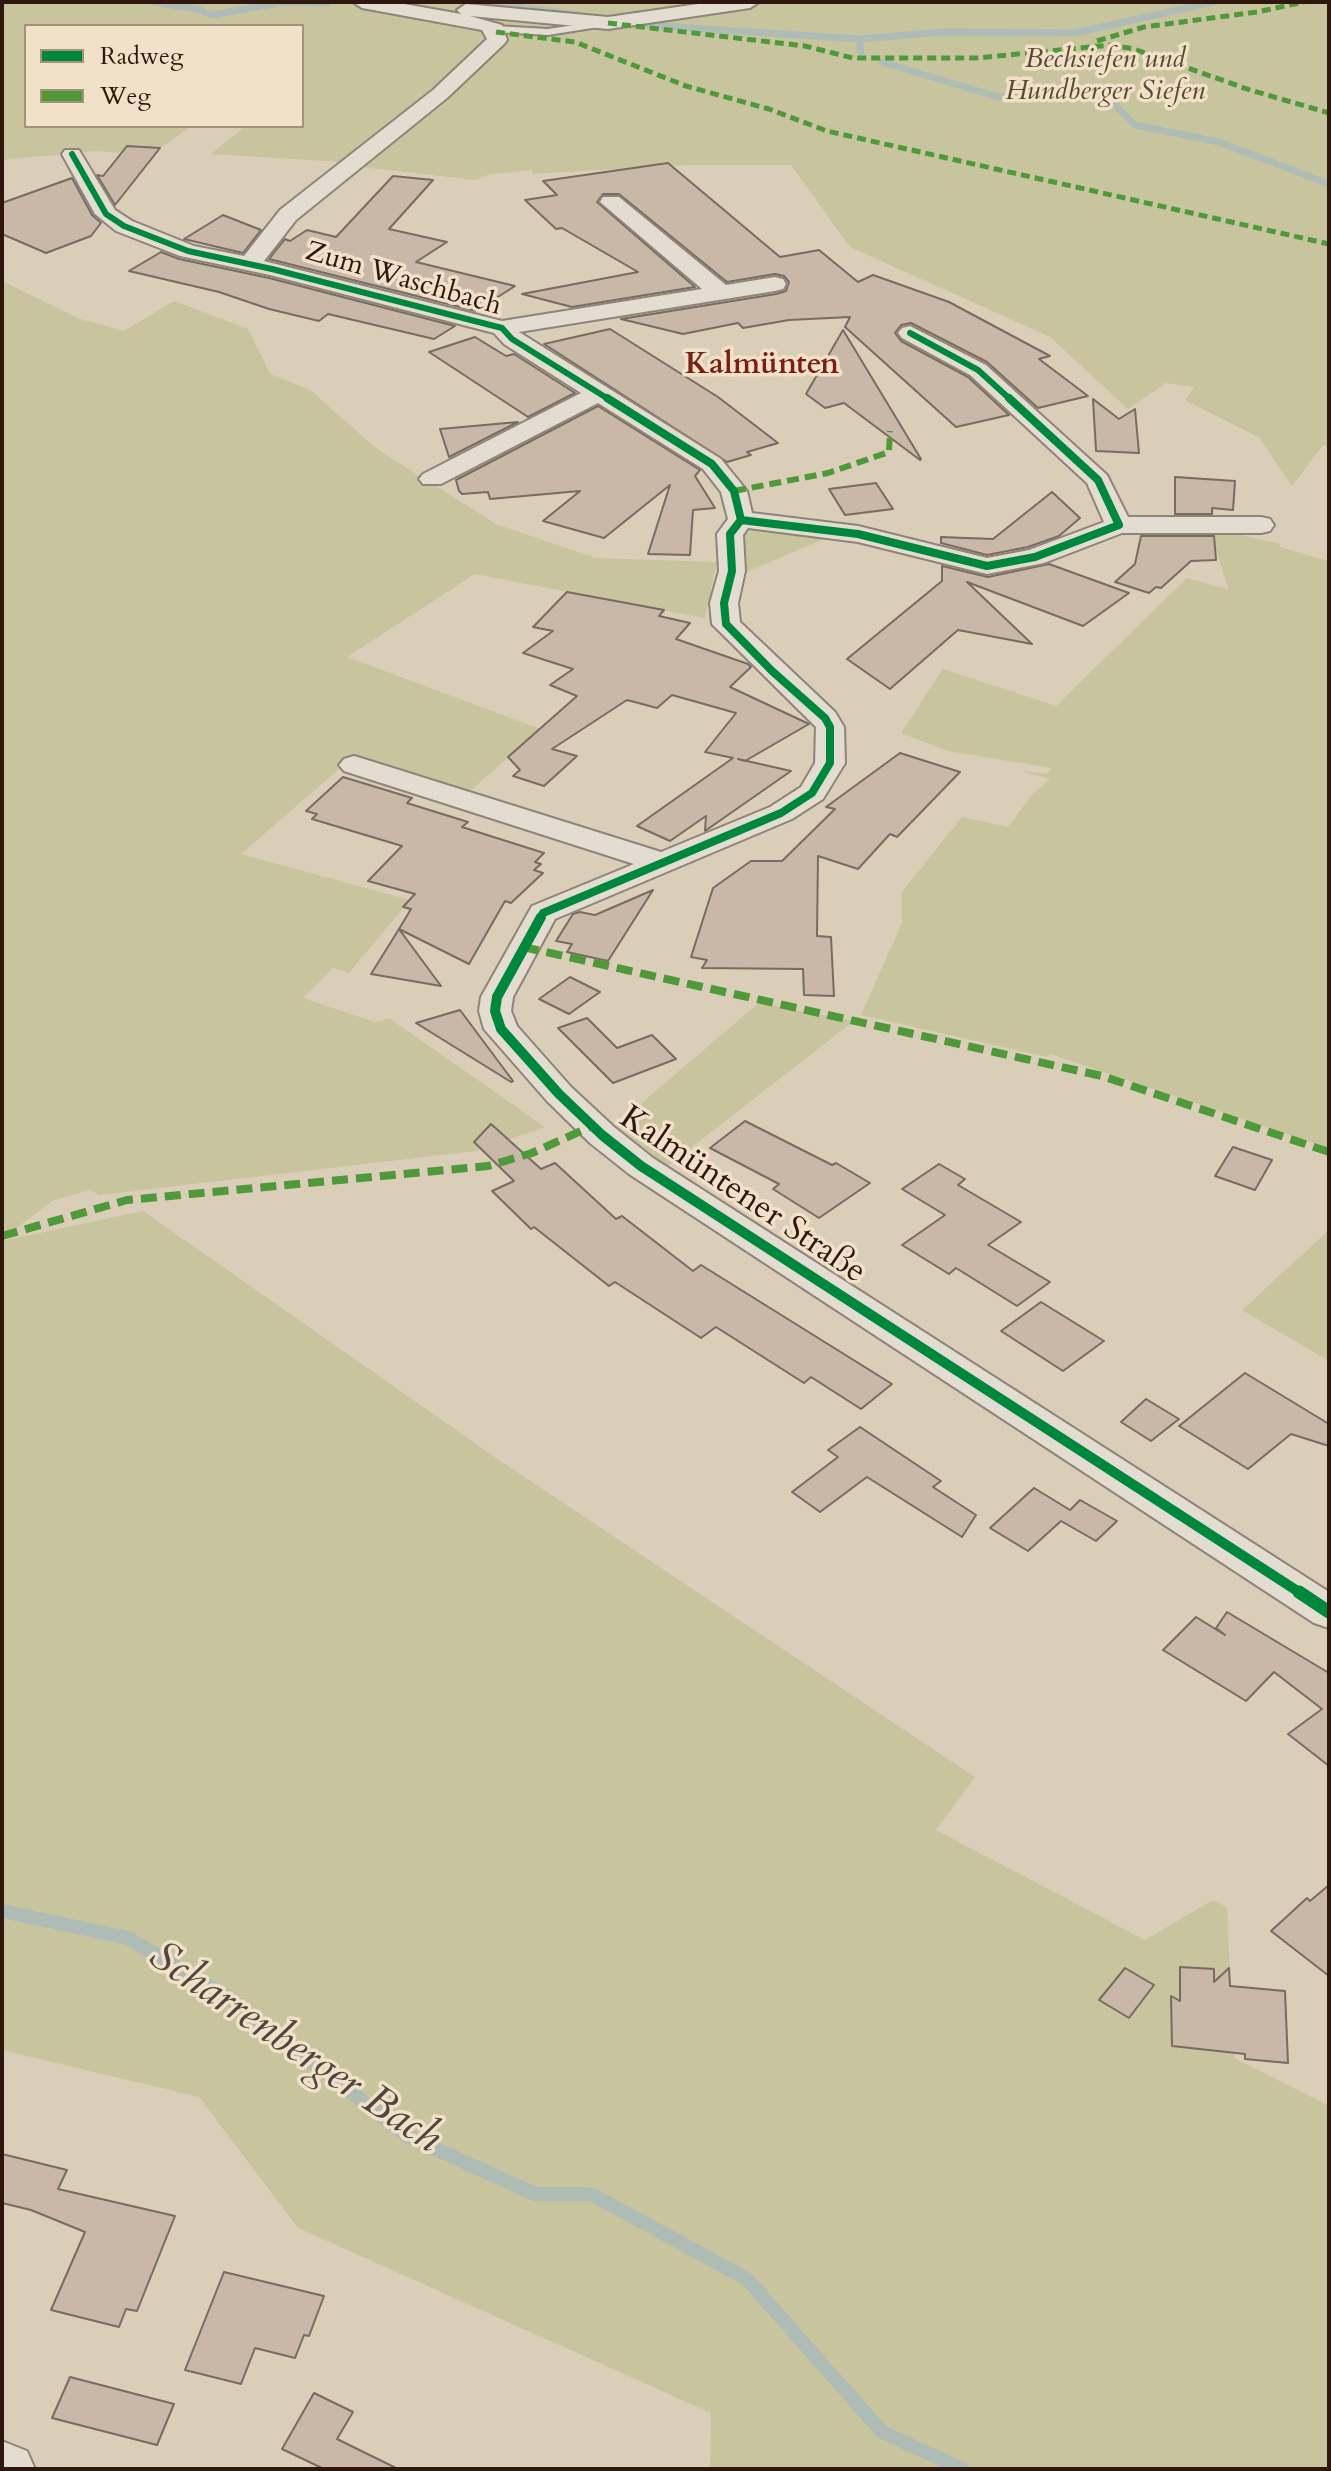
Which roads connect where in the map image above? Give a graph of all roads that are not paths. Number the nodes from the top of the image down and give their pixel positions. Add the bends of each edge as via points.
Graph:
1 (362, 2) edge
2 (368, 2) edge
3 (750, 2) edge
4 (608, 23) junction
5 (495, 29) junction
6 (72, 154) dead end
7 (611, 202) dead end
8 (250, 264) junction
9 (775, 284) dead end
10 (721, 293) junction
11 (502, 328) junction
12 (910, 333) dead end
13 (602, 393) junction
14 (432, 479) dead end
15 (741, 520) junction
16 (1119, 525) junction
17 (1261, 525) dead end
18 (354, 765) dead end
19 (586, 840) junction
20 (661, 862) junction
21 (570, 899) junction
22 (1329, 1612) edge

1 - 5 street
2 - 4 street
3 - 4 street
4 - 5 lane via 548,32
5 - 8 street, Zum Waschbach via 497,40 479,60 288,215
6 - 8 street, Zum Waschbach via 106,214 116,222 188,251
7 - 10 street
8 - 11 street, Zum Waschbach
9 - 10 street
10 - 11 street
11 - 13 street, Zum Waschbach
12 - 16 street via 978,370 1098,480
13 - 14 street
13 - 15 street, Zum Waschbach via 717,468 734,491
15 - 16 street via 858,534 987,566 1035,557
15 - 20 street, Kalmüntener Straße via 730,534 726,624 825,718 830,763 812,793 793,807
16 - 17 street
18 - 19 street
19 - 20 street
19 - 21 street via 589,859 573,870 564,888
20 - 21 street, Kalmüntener Straße
21 - 22 street, Kalmüntener Straße via 538,917 497,997 495,1011 507,1036 602,1135 739,1231

